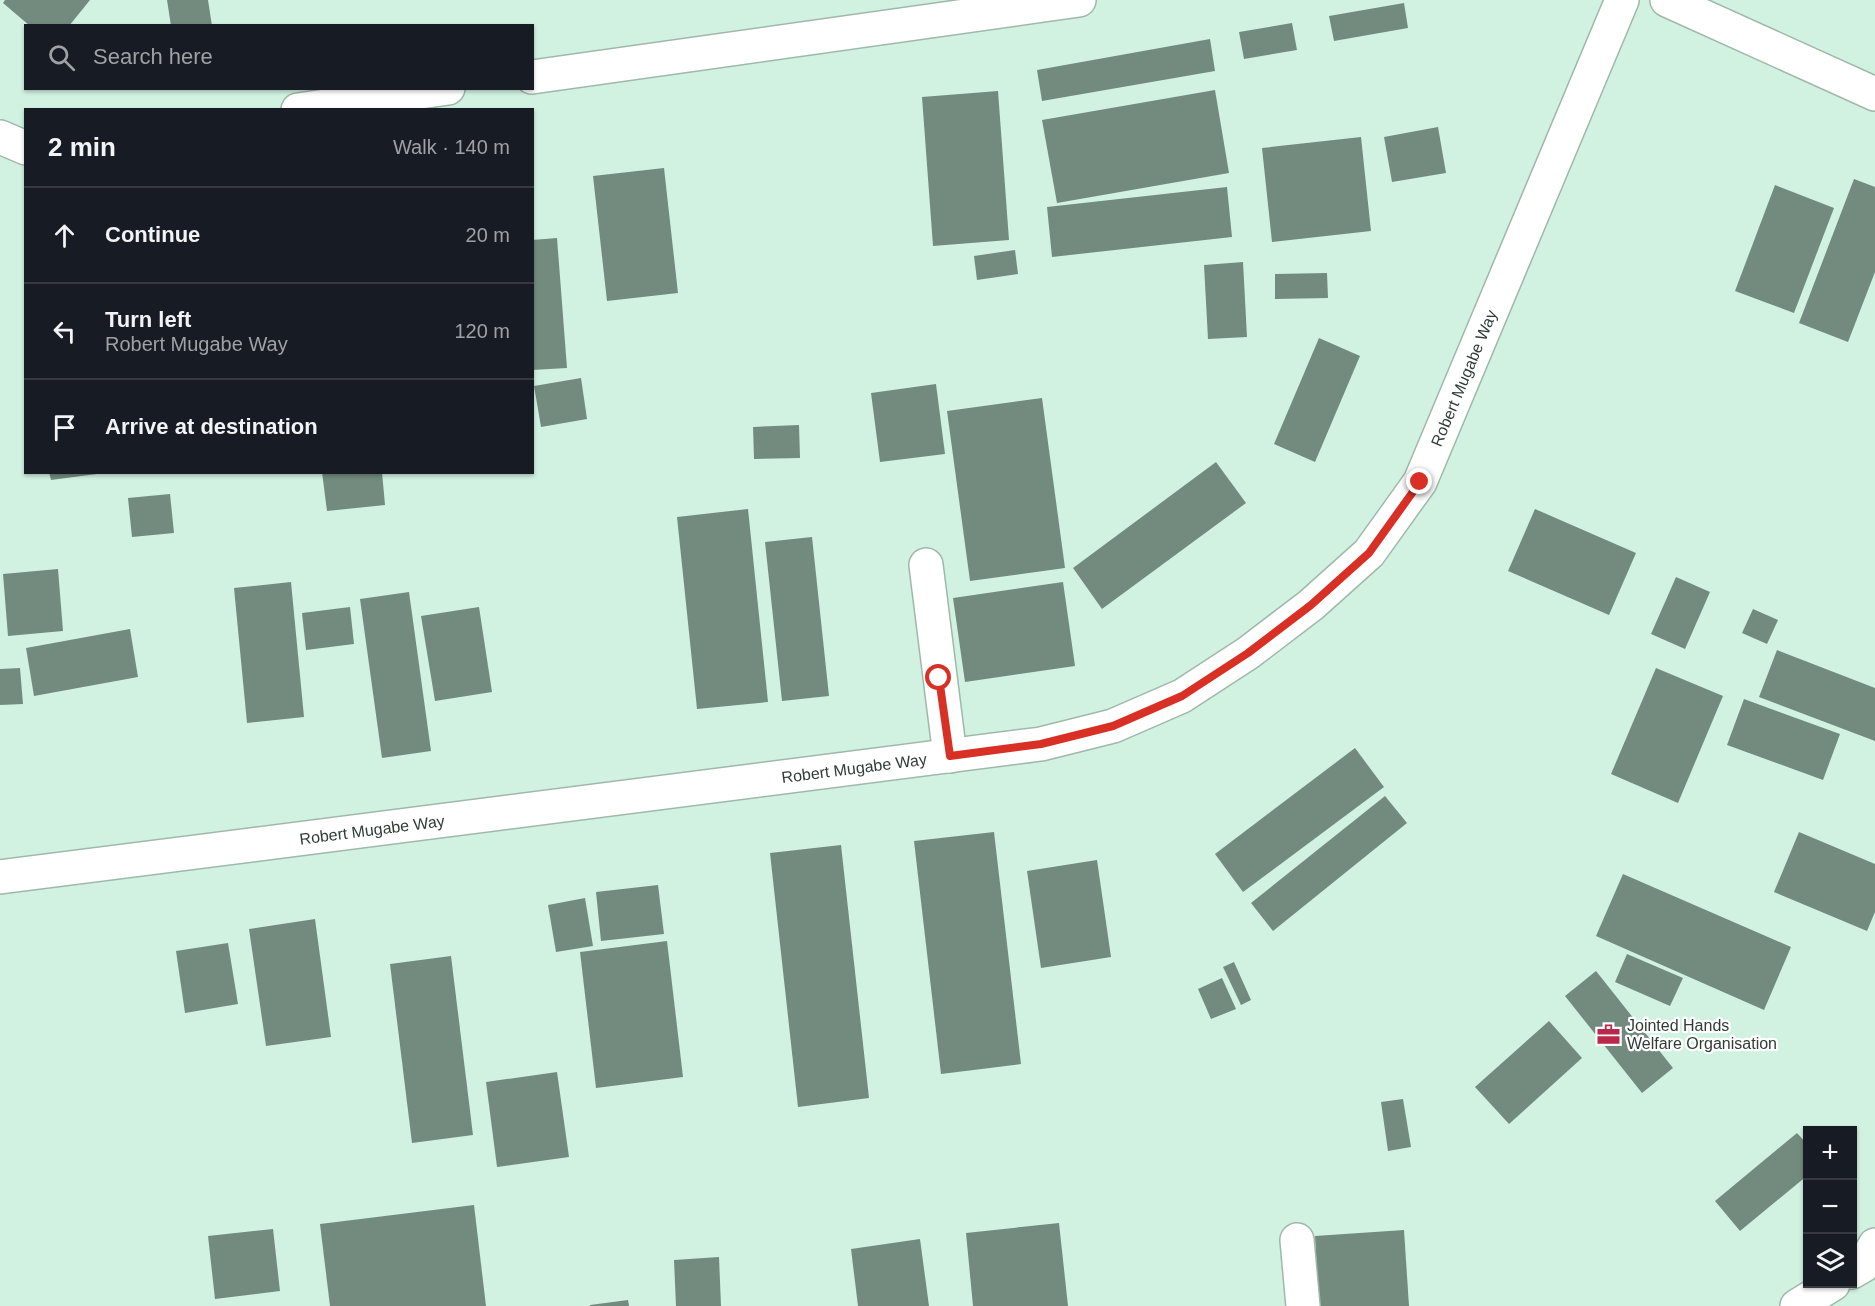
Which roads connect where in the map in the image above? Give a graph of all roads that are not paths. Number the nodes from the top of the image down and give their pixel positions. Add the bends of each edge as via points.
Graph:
1 (1079, 0) edge
2 (1622, 0) edge
3 (1666, 0) edge
4 (534, 77) edge
5 (434, 90) edge
6 (1875, 94) edge
7 (312, 108) edge
8 (0, 136) edge
9 (24, 147) edge
10 (926, 565) dead end
11 (950, 756) junction
12 (0, 878) edge
13 (1297, 1240) dead end
14 (1826, 1288) edge
15 (1303, 1306) edge
16 (1797, 1306) edge

1 - 4 street
2 - 11 street, Robert Mugabe Way via 1420,482 1369,553 1293,619 1182,696 1113,726 1041,744
3 - 6 street
5 - 7 street
8 - 9 street
10 - 11 street
11 - 12 street, Robert Mugabe Way
13 - 15 street
14 - 16 street

